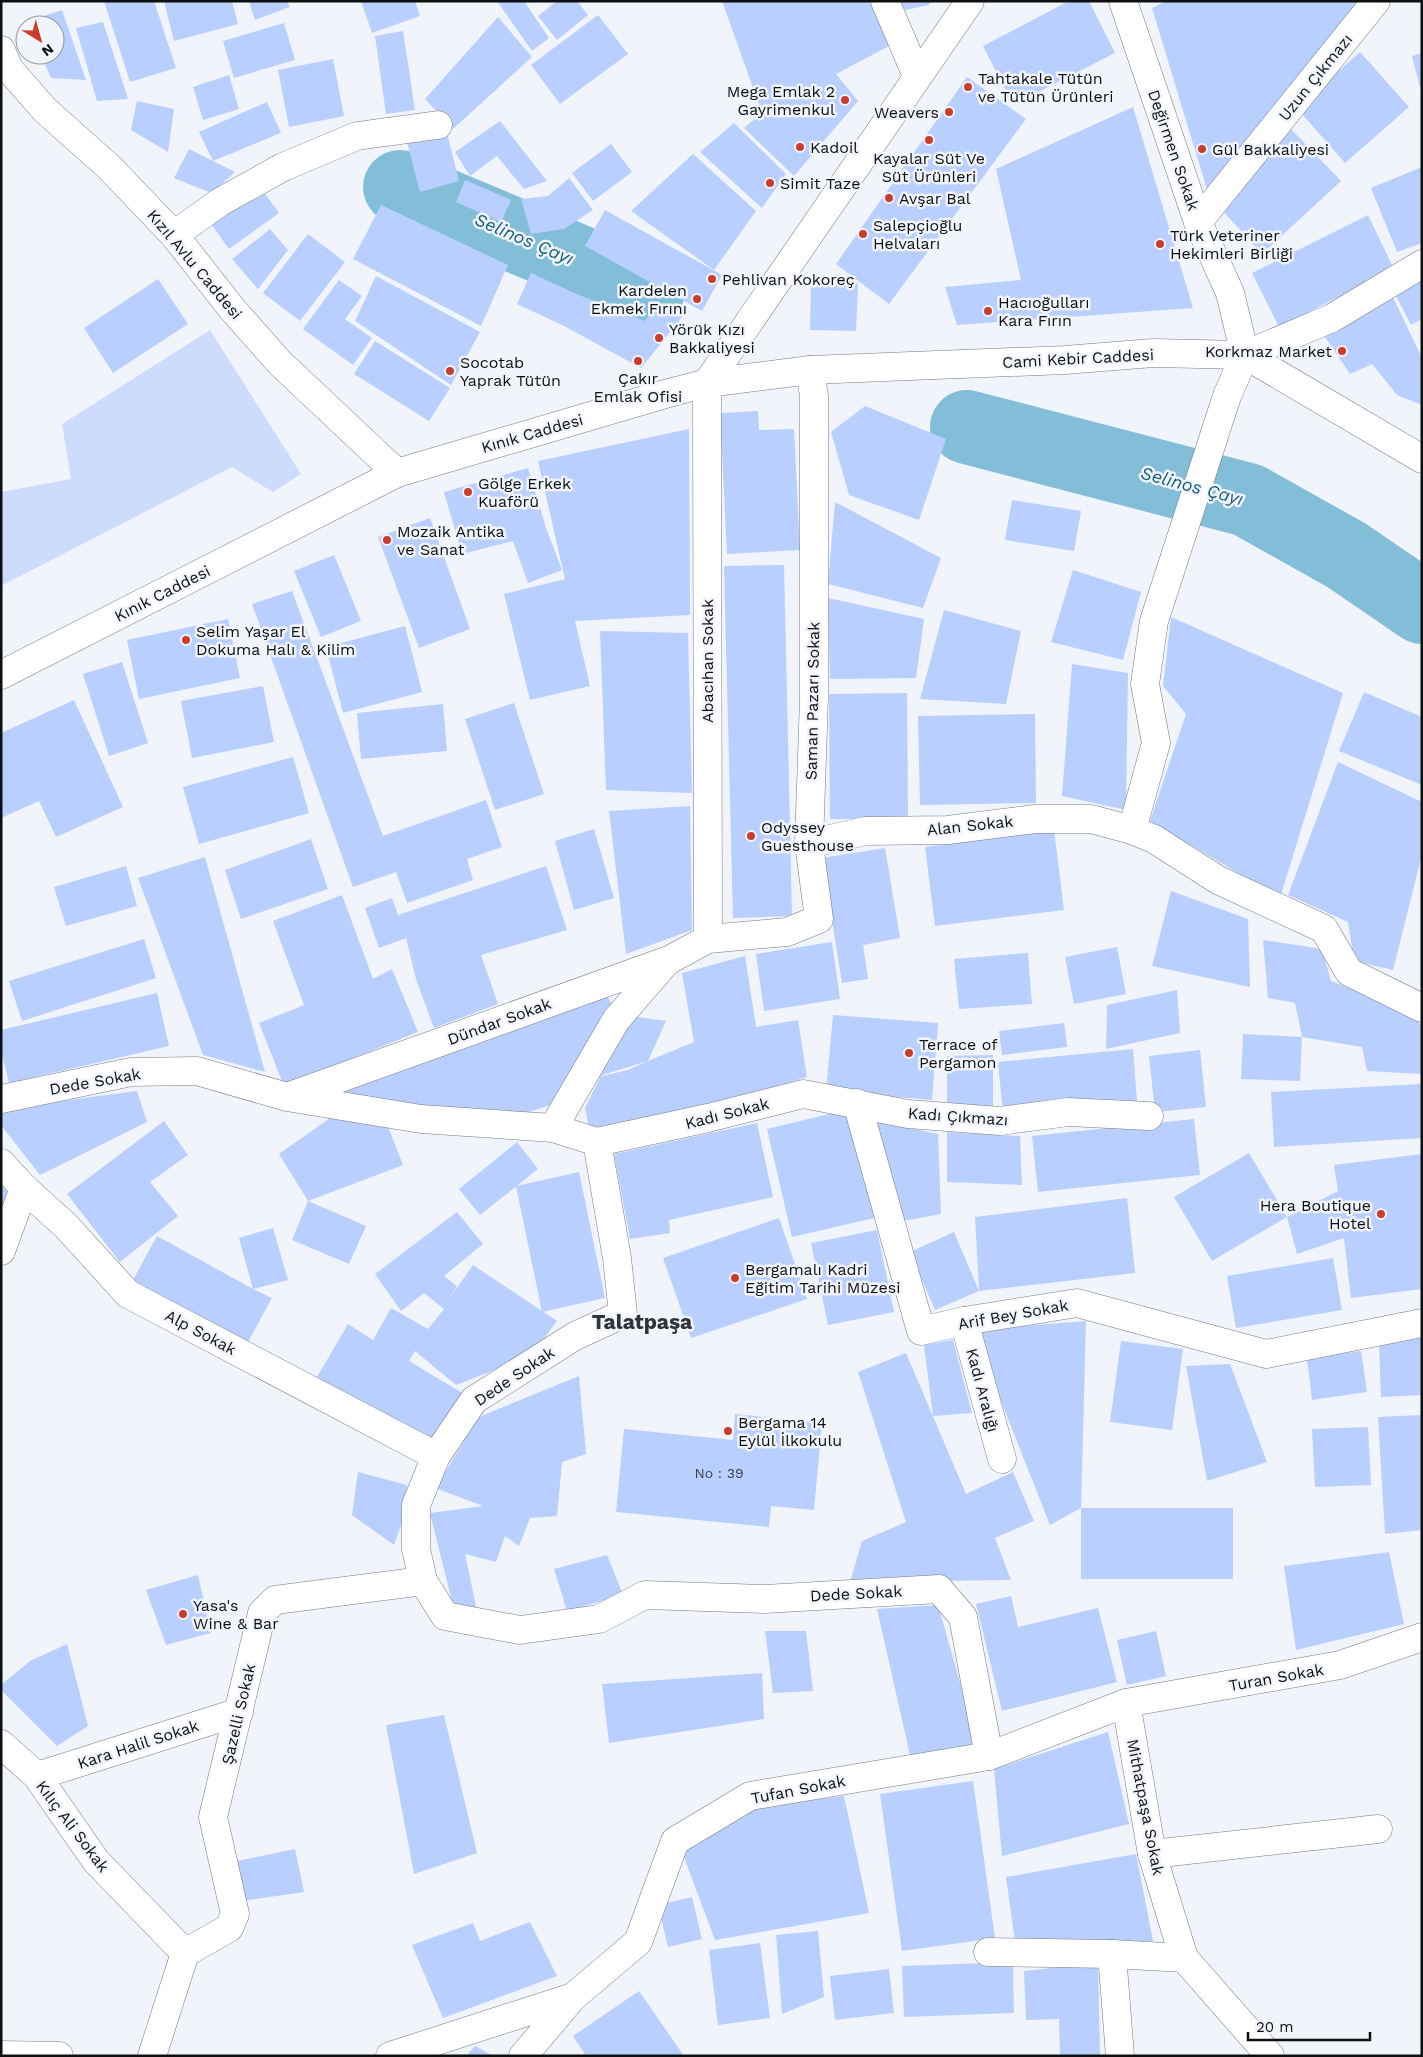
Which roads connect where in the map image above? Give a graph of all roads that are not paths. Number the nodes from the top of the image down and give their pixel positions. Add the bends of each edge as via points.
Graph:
1 (885, 1) edge
2 (970, 1) edge
3 (1123, 1) edge
4 (1376, 1) edge
5 (1, 50) edge
6 (917, 76) junction
7 (438, 125) dead end
8 (1198, 222) junction
9 (174, 235) junction
10 (1422, 264) edge
11 (1245, 355) junction
12 (810, 370) junction
13 (707, 383) junction
14 (1422, 459) edge
15 (397, 473) junction
16 (1, 675) edge
17 (1132, 830) junction
18 (809, 844) junction
19 (708, 939) junction
20 (668, 960) junction
21 (1422, 1008) edge
22 (287, 1097) junction
23 (1, 1099) edge
24 (857, 1103) junction
25 (1149, 1116) dead end
26 (553, 1128) junction
27 (597, 1142) junction
28 (1, 1163) edge
29 (24, 1188) junction
30 (1, 1251) edge
31 (964, 1321) junction
32 (1422, 1323) edge
33 (436, 1456) junction
34 (1002, 1459) dead end
35 (423, 1581) junction
36 (1422, 1637) edge
37 (1126, 1702) junction
38 (239, 1712) junction
39 (1, 1744) edge
40 (989, 1756) junction
41 (37, 1776) junction
42 (1378, 1829) dead end
43 (1152, 1854) junction
44 (988, 1952) dead end
45 (185, 1953) junction
46 (1112, 1954) junction
47 (1184, 1958) junction
48 (573, 1997) junction
49 (1, 2055) edge
50 (59, 2056) edge
51 (152, 2056) edge
52 (390, 2056) edge
53 (523, 2056) edge
54 (1120, 2056) edge
55 (1270, 2056) edge

1 - 6 street
2 - 6 street
3 - 8 street, Değirmen Sokak
4 - 8 street, Uzun Çıkmazı
5 - 9 street, Kızıl Avlu Caddesi via 9,69 45,110 109,167
6 - 13 street
7 - 9 street via 357,136 283,167 220,202
8 - 11 street, Değirmen Sokak via 1230,293
9 - 15 street, Kızıl Avlu Caddesi via 280,363
10 - 11 street via 1332,318
11 - 12 street, Cami Kebir Caddesi via 1153,353 1065,360
11 - 14 street, Cami Kebir Caddesi
11 - 17 street via 1227,396 1154,621 1145,684 1156,743
12 - 13 street, Cami Kebir Caddesi
12 - 18 street, Saman Pazarı Sokak via 814,396 814,659
13 - 15 street, Kınık Caddesi
13 - 19 street, Abacıhan Sokak
15 - 16 street, Kınık Caddesi
17 - 18 street, Alan Sokak via 1091,819 1035,819 948,830 865,831
17 - 21 street, Alan Sokak via 1154,839 1218,880 1324,929 1349,972
18 - 19 street, Saman Pazarı Sokak via 819,919 787,932
19 - 20 street, Dündar Sokak
20 - 22 street, Dündar Sokak
20 - 26 street via 616,1020
22 - 23 street, Dede Sokak via 196,1072 131,1072
22 - 26 street, Dede Sokak via 421,1119
24 - 25 street, Kadı Çıkmazı via 908,1114 1000,1121 1068,1112
24 - 27 street, Kadı Sokak via 803,1094
24 - 31 street, Arif Bey Sokak via 921,1331
26 - 27 street, Dede Sokak
27 - 33 street, Dede Sokak via 623,1314 575,1336 474,1400
28 - 29 street, Alp Sokak
29 - 30 street
29 - 33 street, Alp Sokak via 66,1226 128,1294
31 - 32 street, Arif Bey Sokak via 1077,1303 1266,1354
31 - 34 street, Kadı Aralığı
33 - 35 street, Dede Sokak via 416,1505 416,1549
35 - 38 street, Şazelli Sokak via 275,1600 262,1613
35 - 40 street, Dede Sokak via 445,1616 520,1630 599,1619 645,1595 765,1599 939,1589 963,1617
36 - 37 street, Turan Sokak via 1340,1665
37 - 40 street, Tufan Sokak
37 - 43 street, Mithatpaşa Sokak
38 - 41 street, Kara Halil Sokak
38 - 45 street, Şazelli Sokak via 213,1817 235,1914 229,1928
39 - 41 street, Kılıç Ali Sokak
40 - 48 street, Tufan Sokak via 750,1796 675,1841 638,1942
41 - 45 street, Kılıç Ali Sokak via 96,1861
42 - 43 street
43 - 47 street, Mithatpaşa Sokak
44 - 46 street
45 - 51 street
46 - 47 street
46 - 54 street
47 - 55 street, Mithatpaşa Sokak
48 - 52 street, Tufan Sokak
48 - 53 street
49 - 50 street

